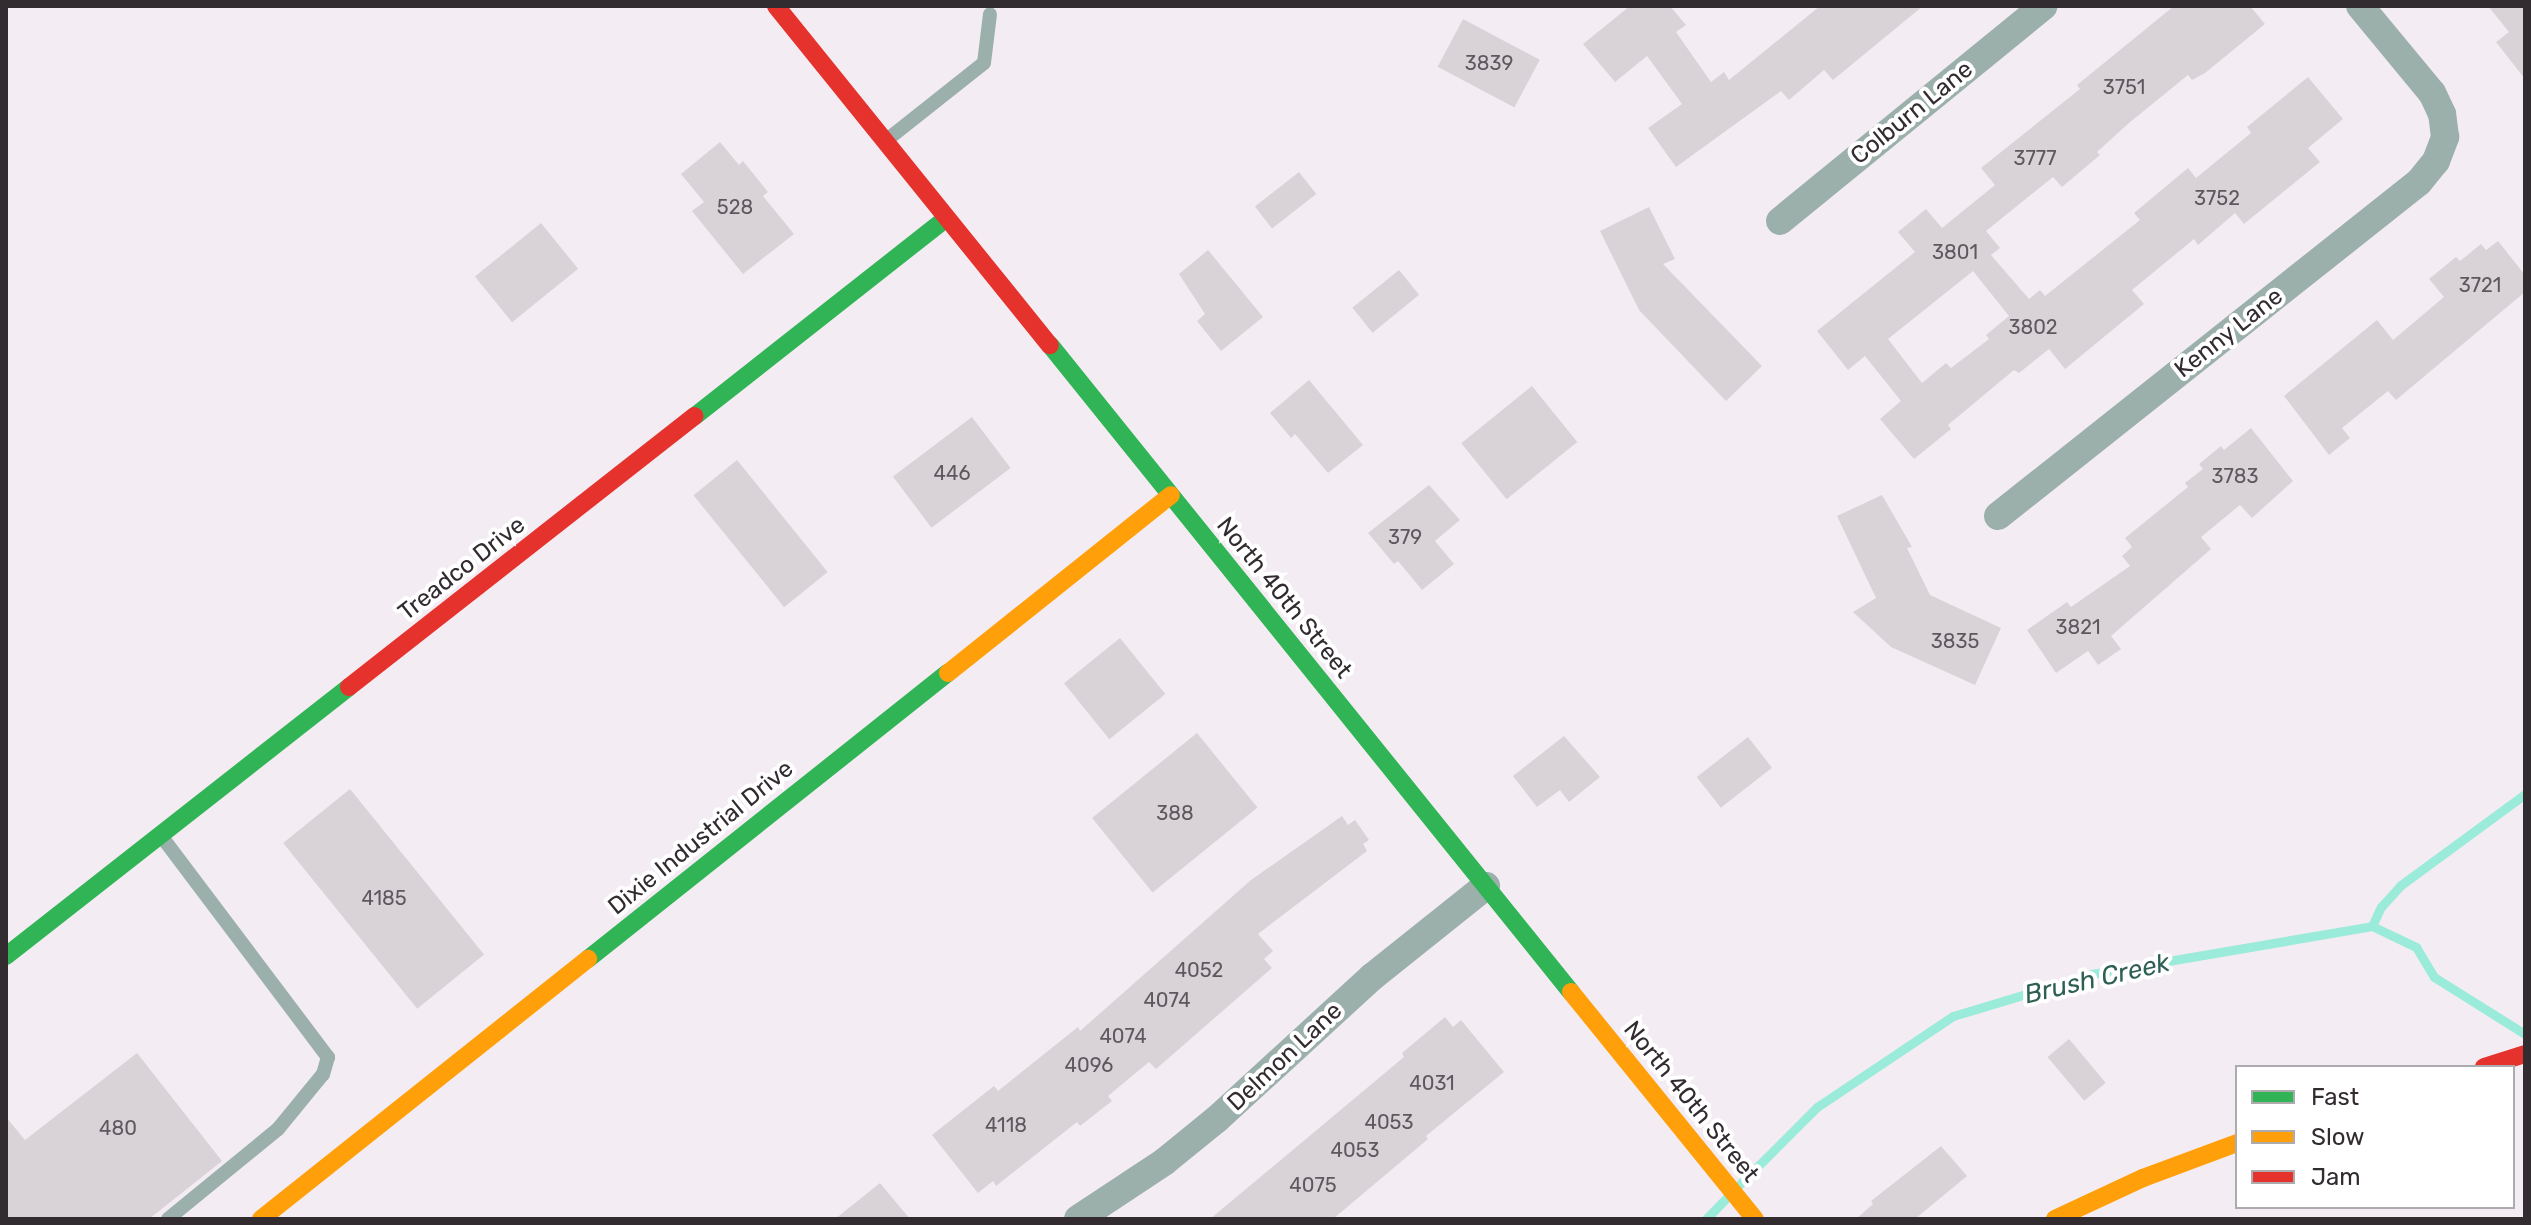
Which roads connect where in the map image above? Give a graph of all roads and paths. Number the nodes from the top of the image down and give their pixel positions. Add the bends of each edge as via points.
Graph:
1 (776, 6) edge
2 (2044, 6) edge
3 (2360, 6) edge
4 (992, 9) edge
5 (887, 140) junction
6 (947, 218) junction
7 (1780, 221) dead end
8 (1171, 495) junction
9 (1998, 516) dead end
10 (162, 836) junction
11 (1486, 886) junction
12 (6, 956) edge
13 (2525, 1054) edge
14 (2490, 1065) edge
15 (2235, 1144) edge
16 (168, 1219) edge
17 (261, 1219) edge
18 (1078, 1219) edge
19 (1755, 1219) edge
20 (2055, 1219) edge

1 - 5 street, North 40th Street
2 - 7 street, Colburn Lane
3 - 9 street, Kenny Lane via 2432,93 2445,137 2436,161 2419,182
4 - 5 lane via 984,63
5 - 6 street, North 40th Street
6 - 8 street, North 40th Street
6 - 10 street, Treadco Drive
8 - 11 street, North 40th Street
8 - 17 street, Dixie Industrial Drive
10 - 12 street, Treadco Drive
10 - 16 lane via 328,1057 323,1074 278,1129
11 - 18 street, Delmon Lane via 1372,977 1217,1119
11 - 19 street, North 40th Street
13 - 14 street
15 - 20 street via 2129,1183

